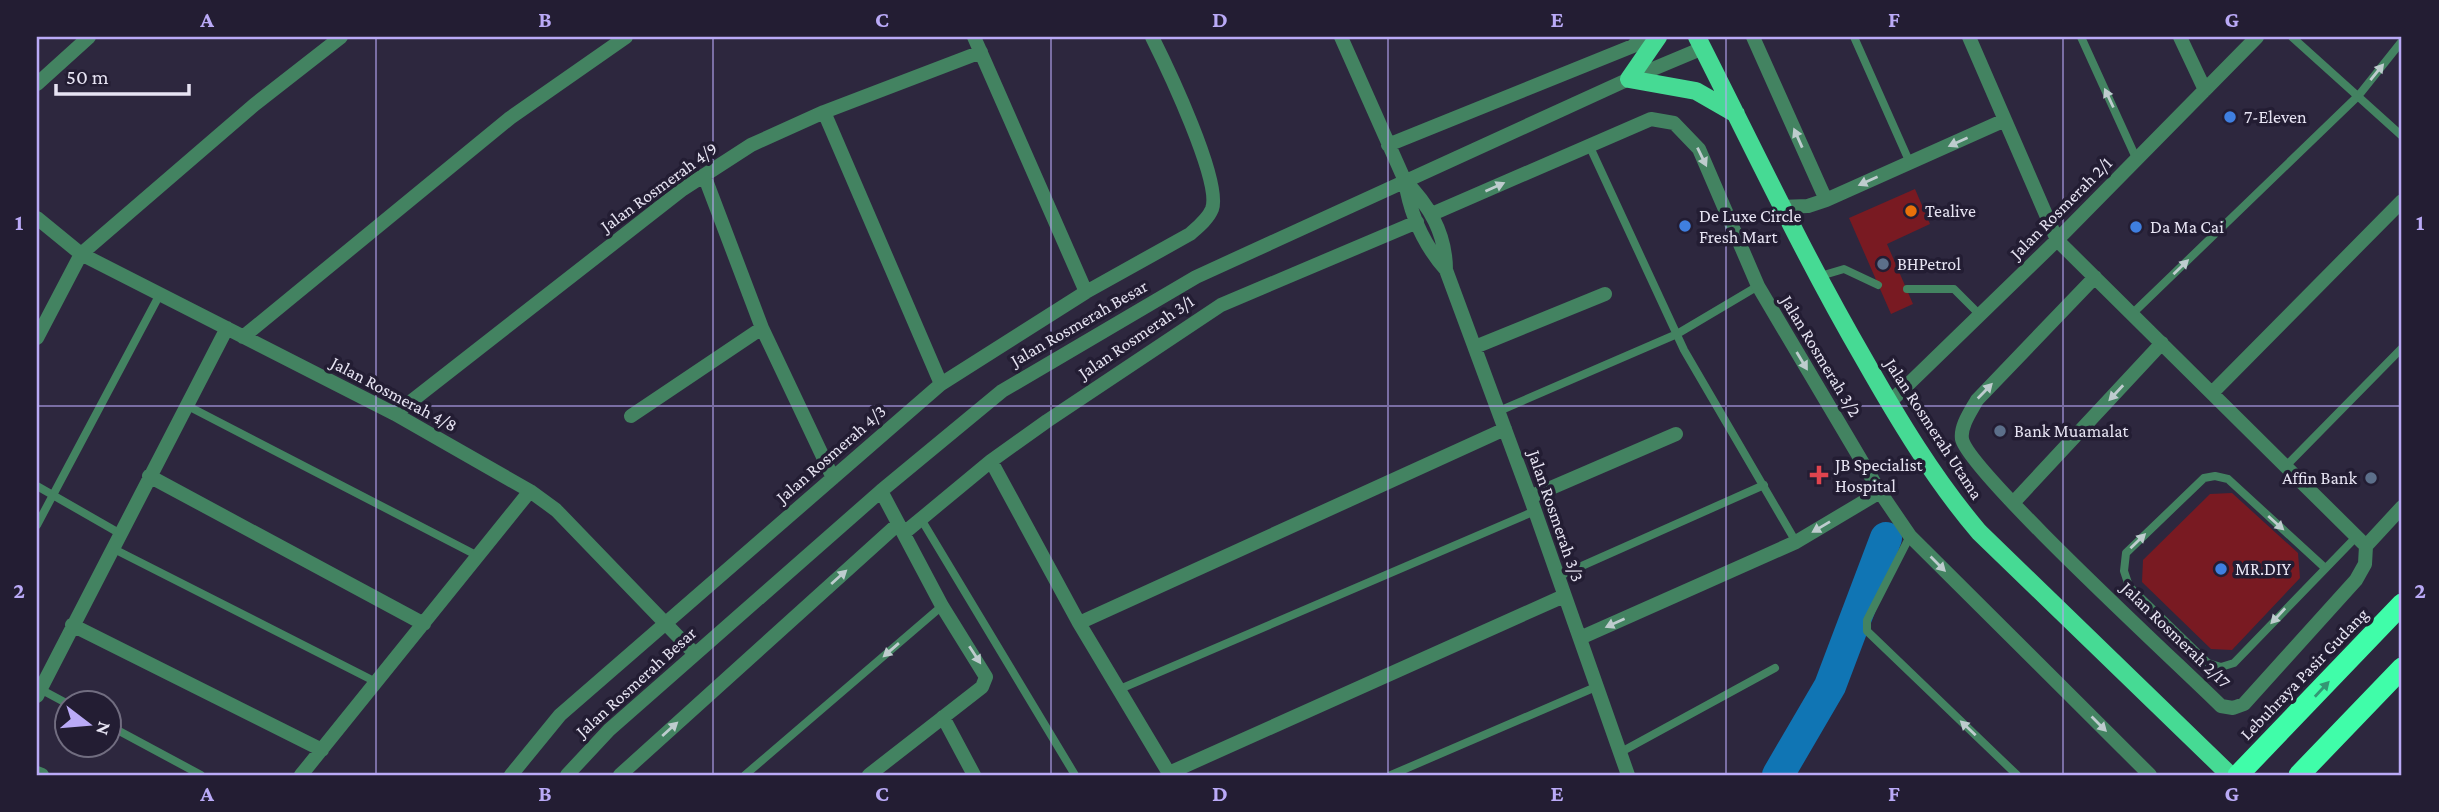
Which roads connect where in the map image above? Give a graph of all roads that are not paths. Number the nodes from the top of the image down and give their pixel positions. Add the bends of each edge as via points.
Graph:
1 (89, 37) edge
2 (341, 37) edge
3 (626, 37) edge
4 (974, 37) edge
5 (1152, 37) edge
6 (1341, 37) edge
7 (1642, 37) edge
8 (1658, 37) edge
9 (1753, 37) edge
10 (1854, 37) edge
11 (1969, 37) edge
12 (2081, 37) edge
13 (2180, 37) edge
14 (2257, 37) edge
15 (2291, 37) edge
16 (2402, 41) edge
17 (1700, 43) edge
18 (981, 52) junction
19 (1629, 79) junction
20 (37, 84) edge
21 (2205, 90) junction
22 (2358, 95) junction
23 (824, 112) junction
24 (1736, 114) junction
25 (2005, 120) junction
26 (2402, 136) edge
27 (1388, 145) junction
28 (1589, 145) junction
29 (2137, 160) junction
30 (1910, 163) junction
31 (704, 175) junction
32 (1405, 181) junction
33 (1826, 200) junction
34 (2402, 201) edge
35 (1780, 207) junction
36 (1432, 214) junction
37 (37, 218) edge
38 (1417, 222) junction
39 (2057, 240) junction
40 (81, 254) junction
41 (1446, 270) junction
42 (1817, 277) junction
43 (2095, 277) junction
44 (1878, 285) dead end
45 (1758, 286) junction
46 (1907, 289) dead end
47 (1086, 292) junction
48 (160, 294) junction
49 (1605, 294) dead end
50 (2132, 314) junction
51 (1980, 315) junction
52 (227, 328) junction
53 (762, 328) junction
54 (1677, 334) junction
55 (243, 337) junction
56 (37, 338) edge
57 (2162, 343) junction
58 (1475, 347) junction
59 (2402, 348) edge
60 (940, 384) junction
61 (2212, 393) junction
62 (1889, 403) junction
63 (186, 405) junction
64 (1499, 411) junction
65 (395, 414) junction
66 (631, 416) dead end
67 (1505, 429) junction
68 (1676, 434) dead end
69 (991, 461) junction
70 (2286, 467) junction
71 (149, 476) junction
72 (832, 478) junction
73 (1764, 485) junction
74 (37, 486) edge
75 (530, 491) junction
76 (881, 491) junction
77 (1880, 492) junction
78 (53, 495) junction
79 (2013, 503) junction
80 (1533, 504) junction
81 (2402, 507) edge
82 (921, 519) junction
83 (37, 525) edge
84 (901, 528) junction
85 (120, 533) junction
86 (1910, 537) junction
87 (2362, 541) junction
88 (1796, 542) junction
89 (112, 548) junction
90 (478, 556) junction
91 (2324, 567) junction
92 (1557, 577) junction
93 (1564, 596) junction
94 (2402, 604) edge
95 (942, 606) junction
96 (666, 623) junction
97 (1079, 623) junction
98 (424, 624) junction
99 (72, 625) junction
100 (1580, 638) junction
101 (695, 654) junction
102 (1775, 668) dead end
103 (2402, 668) edge
104 (376, 682) junction
105 (1598, 686) junction
106 (1120, 689) junction
107 (38, 692) edge
108 (943, 717) junction
109 (122, 733) edge
110 (322, 750) junction
111 (1621, 752) junction
112 (2304, 770) edge
113 (37, 773) edge
114 (1623, 773) edge
115 (1169, 774) edge
116 (42, 775) edge
117 (201, 775) edge
118 (301, 775) edge
119 (511, 775) edge
120 (567, 775) edge
121 (620, 775) edge
122 (745, 775) edge
123 (869, 775) edge
124 (974, 775) edge
125 (1075, 775) edge
126 (1391, 775) edge
127 (2017, 775) edge
128 (2150, 775) edge
129 (2230, 775) edge
130 (2238, 775) edge

1 - 20 street
2 - 40 street
3 - 55 street via 510,118
4 - 18 street
5 - 47 street, Jalan Rosmerah 4/3 via 1211,179 1212,210 1190,234
6 - 27 street
7 - 27 street via 1633,46
8 - 19 main road
33 -> 9 street
10 - 30 lane
11 - 25 street
29 -> 12 lane
13 - 21 street
14 - 21 street, Jalan Rosmerah 2/1
15 - 22 lane
22 -> 16 lane
17 - 19 street, Jalan Rosmerah Besar
17 - 24 main road, Jalan Rosmerah Utama
18 - 23 street, Jalan Rosmerah 4/9
18 - 47 street
19 - 24 main road via 1687,89
19 - 32 street, Jalan Rosmerah Besar
21 - 29 street, Jalan Rosmerah 2/1
22 - 26 lane
50 -> 22 lane
23 - 31 street, Jalan Rosmerah 4/9 via 751,145
23 - 60 street
24 - 35 main road, Jalan Rosmerah Utama
25 -> 30 street
25 - 39 street
27 - 32 street
36 -> 28 street, Jalan Rosmerah 3/2
28 -> 45 street, Jalan Rosmerah 3/2 via 1651,119 1674,123 1699,149
28 - 54 lane
29 - 39 street, Jalan Rosmerah 2/1
30 -> 33 street
31 - 53 street
31 - 65 street, Jalan Rosmerah 4/9
32 - 36 street, Jalan Rosmerah 3/3
32 - 38 street, Jalan Rosmerah 3/3
32 - 76 street, Jalan Rosmerah Besar via 1196,277 1013,384
33 - 35 street
34 - 61 street
35 - 42 main road, Jalan Rosmerah Utama
36 - 41 street, Jalan Rosmerah 3/3 via 1446,248
37 - 40 street, Jalan Rosmerah 4/8
38 - 41 street, Jalan Rosmerah 3/3 via 1431,254
38 - 69 street, Jalan Rosmerah 3/1 via 1221,304
39 - 43 street
39 - 51 street, Jalan Rosmerah 2/1
40 - 48 street, Jalan Rosmerah 4/8
40 - 56 street
41 - 58 street, Jalan Rosmerah 3/3
42 - 44 lane via 1844,269
42 - 62 main road, Jalan Rosmerah Utama
43 - 50 street
79 -> 43 street, Jalan Rosmerah 2/17 via 1968,451 1962,438 1966,419 1977,400
45 - 54 lane
45 -> 77 street, Jalan Rosmerah 3/2
46 - 51 lane via 1954,289
47 - 60 street, Jalan Rosmerah 4/3
48 - 52 street, Jalan Rosmerah 4/8
48 - 78 lane
49 - 58 street
50 - 57 street
51 - 62 street, Jalan Rosmerah 2/1
52 - 55 street, Jalan Rosmerah 4/8
52 - 63 street
53 - 66 street
53 - 72 street
54 - 64 lane
54 - 73 lane
55 - 65 street, Jalan Rosmerah 4/8
57 - 61 street
57 -> 79 street
58 - 64 street, Jalan Rosmerah 3/3
59 - 70 lane
60 - 72 street, Jalan Rosmerah 4/3
61 - 70 street
62 - 129 main road, Jalan Rosmerah Utama via 1954,502 1979,531
63 - 71 street
63 - 90 lane
64 - 67 street, Jalan Rosmerah 3/3
65 - 75 street, Jalan Rosmerah 4/8
67 - 80 street, Jalan Rosmerah 3/3
67 - 97 street
68 - 80 street
69 - 82 street, Jalan Rosmerah 3/1
69 - 97 street
70 - 87 street
71 - 85 street
71 - 98 street
72 - 96 street, Jalan Rosmerah 4/3
73 - 88 lane
73 - 92 lane
74 - 78 lane
75 - 90 street
75 - 96 street, Jalan Rosmerah 4/8 via 556,510
76 - 84 street
76 - 101 street, Jalan Rosmerah Besar
77 - 86 street, Jalan Rosmerah 3/2
77 -> 88 street
78 - 83 lane
78 - 85 lane
79 - 87 street, Jalan Rosmerah 2/17 via 2221,706 2228,707 2244,704 2356,579 2365,564
80 - 92 street, Jalan Rosmerah 3/3
80 - 106 lane
81 - 87 street, Jalan Rosmerah 2/17
82 - 84 street, Jalan Rosmerah 3/1
82 - 125 lane
84 - 95 street
121 -> 84 street, Jalan Rosmerah 3/1
85 - 89 street
127 -> 86 lane via 1867,631 1867,620
86 -> 128 street, Jalan Rosmerah 3/2
87 - 91 lane
88 -> 100 street
89 - 99 street
89 - 104 lane
90 - 98 street
91 -> 91 lane via 2234,663 2221,667 2208,663 2129,586 2124,571 2126,553 2204,478 2215,476 2228,479
92 - 93 street, Jalan Rosmerah 3/3
93 - 100 street, Jalan Rosmerah 3/3
93 - 115 street
130 -> 94 highway, Lebuhraya Pasir Gudang
95 -> 108 street via 986,677 982,687
95 -> 122 lane
96 - 101 street, Jalan Rosmerah 4/8
96 - 119 street, Jalan Rosmerah 4/3 via 560,715
97 - 106 street
98 - 104 street
99 - 107 street
99 - 110 street
100 - 105 street, Jalan Rosmerah 3/3
101 - 120 street, Jalan Rosmerah Besar via 609,730
102 - 111 lane
103 - 112 highway
104 - 110 street
105 - 111 street, Jalan Rosmerah 3/3
105 - 126 lane
106 - 115 street
108 - 123 street
108 - 124 street
109 - 117 lane
110 - 118 street
111 - 114 street, Jalan Rosmerah 3/3
113 - 116 street

